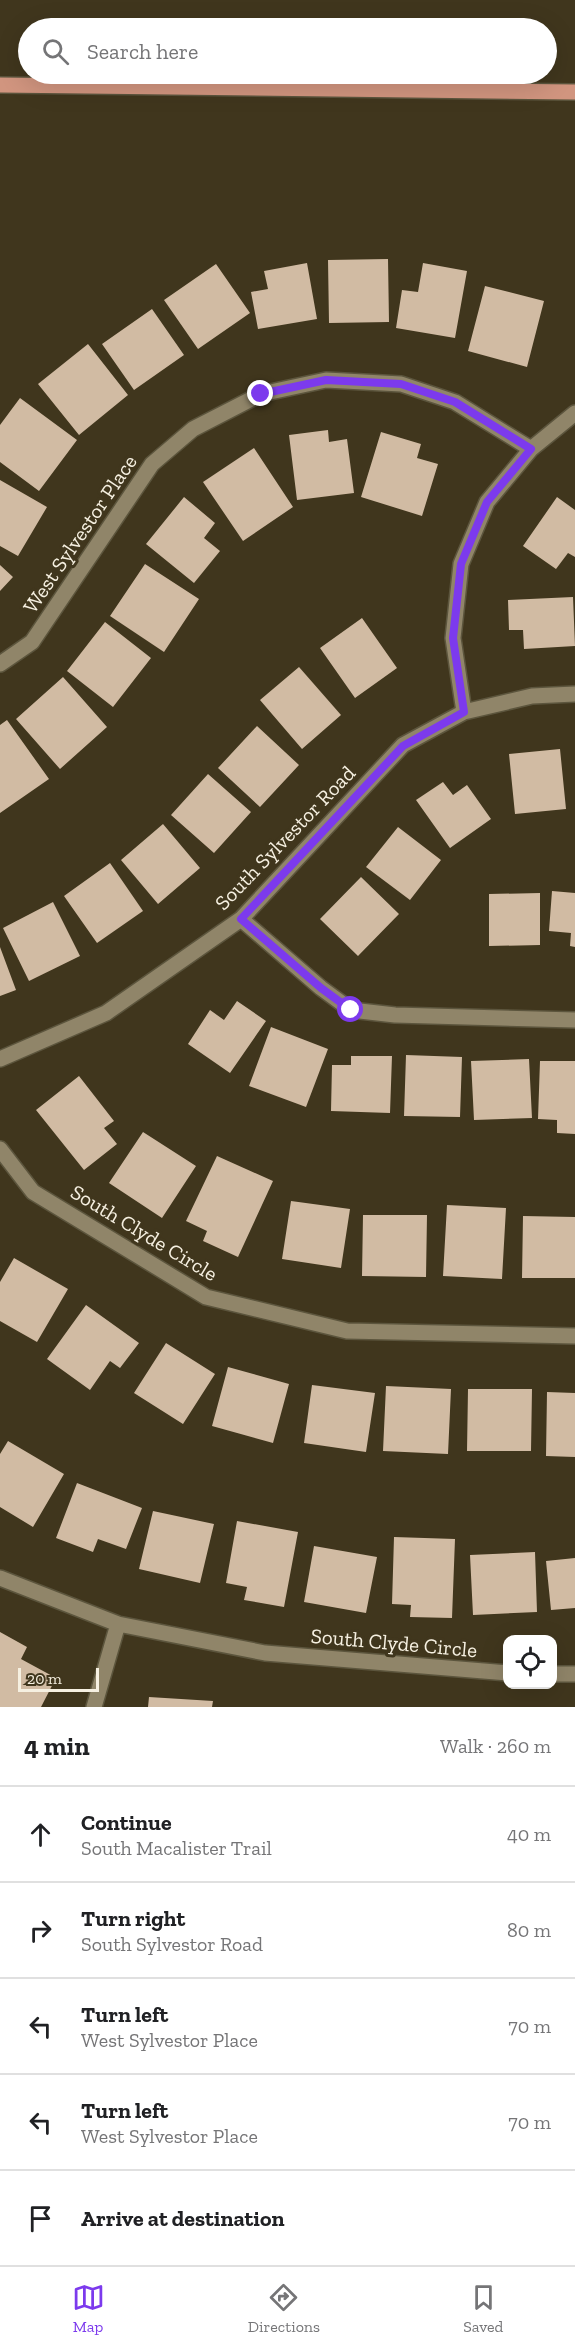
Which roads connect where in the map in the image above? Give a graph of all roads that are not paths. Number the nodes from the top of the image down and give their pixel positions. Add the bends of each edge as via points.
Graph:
1 (0, 85) edge
2 (575, 92) edge
3 (575, 413) edge
4 (531, 449) junction
5 (0, 664) edge
6 (575, 694) edge
7 (464, 712) junction
8 (241, 919) junction
9 (575, 1020) edge
10 (0, 1059) edge
11 (0, 1149) edge
12 (575, 1336) edge
13 (0, 1578) edge
14 (118, 1624) junction
15 (503, 1673) edge
16 (557, 1674) edge
17 (575, 1674) edge
18 (94, 1707) edge

1 - 2 main road
3 - 4 street
4 - 5 street, West Sylvestor Place via 455,402 401,384 326,380 261,394 193,429 152,464 32,642
4 - 7 street via 487,502 461,564 453,638
6 - 7 street, South Sylvestor Road via 532,696
7 - 8 street, South Sylvestor Road via 403,746
8 - 9 street via 351,1010 394,1016
8 - 10 street, South Sylvestor Road via 106,1013
11 - 12 street, South Clyde Circle via 33,1192 206,1297 347,1331
13 - 14 street, South Clyde Circle
14 - 15 street, South Clyde Circle via 265,1653
14 - 18 street
16 - 17 street

